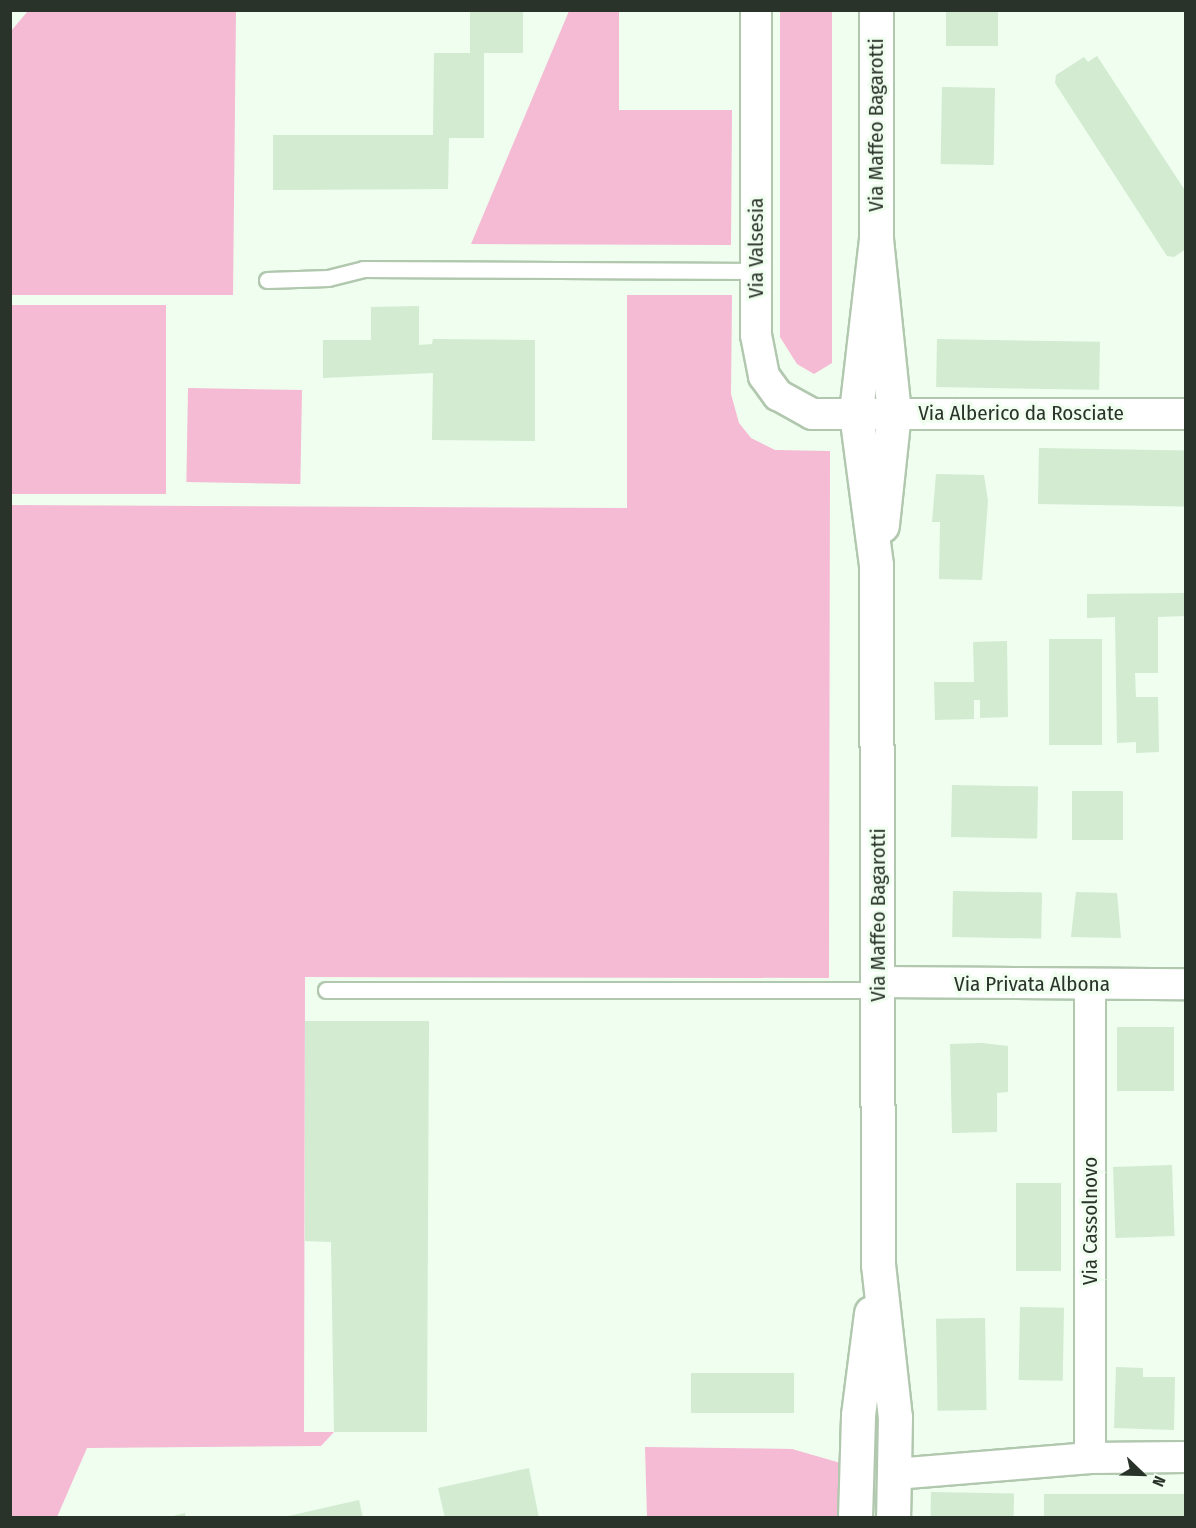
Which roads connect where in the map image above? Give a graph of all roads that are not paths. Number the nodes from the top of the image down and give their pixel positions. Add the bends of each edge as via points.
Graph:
1 (756, 10) edge
2 (876, 10) edge
3 (876, 239) junction
4 (756, 271) junction
5 (267, 280) dead end
6 (894, 412) junction
7 (856, 413) junction
8 (1185, 414) edge
9 (876, 565) junction
10 (1090, 984) junction
11 (1185, 984) edge
12 (879, 986) junction
13 (326, 990) dead end
14 (878, 1264) junction
15 (1090, 1458) junction
16 (1185, 1458) edge
17 (895, 1474) junction
18 (855, 1518) edge
19 (893, 1518) edge

1 - 4 street, Via Valsesia
2 - 3 street, Via Maffeo Bagarotti
3 - 6 street, Via Maffeo Bagarotti
3 - 7 street, Via Maffeo Bagarotti
4 - 5 lane via 363,269 328,278
4 - 7 street, Via Valsesia via 757,348 771,387 804,413
6 - 7 street, Via Alberico da Rosciate
6 - 8 street, Via Alberico da Rosciate
6 - 9 street, Via Maffeo Bagarotti
7 - 9 street, Via Maffeo Bagarotti
9 - 12 street, Via Maffeo Bagarotti
10 - 11 street, Via Privata Albona
10 - 12 street, Via Privata Albona
10 - 15 street, Via Cassolnovo
12 - 13 lane
12 - 14 street, Via Maffeo Bagarotti
14 - 17 street, Via Maffeo Bagarotti via 895,1416
14 - 18 street, Via Maffeo Bagarotti via 858,1415
15 - 16 street
15 - 17 street
17 - 19 street, Via Maffeo Bagarotti

